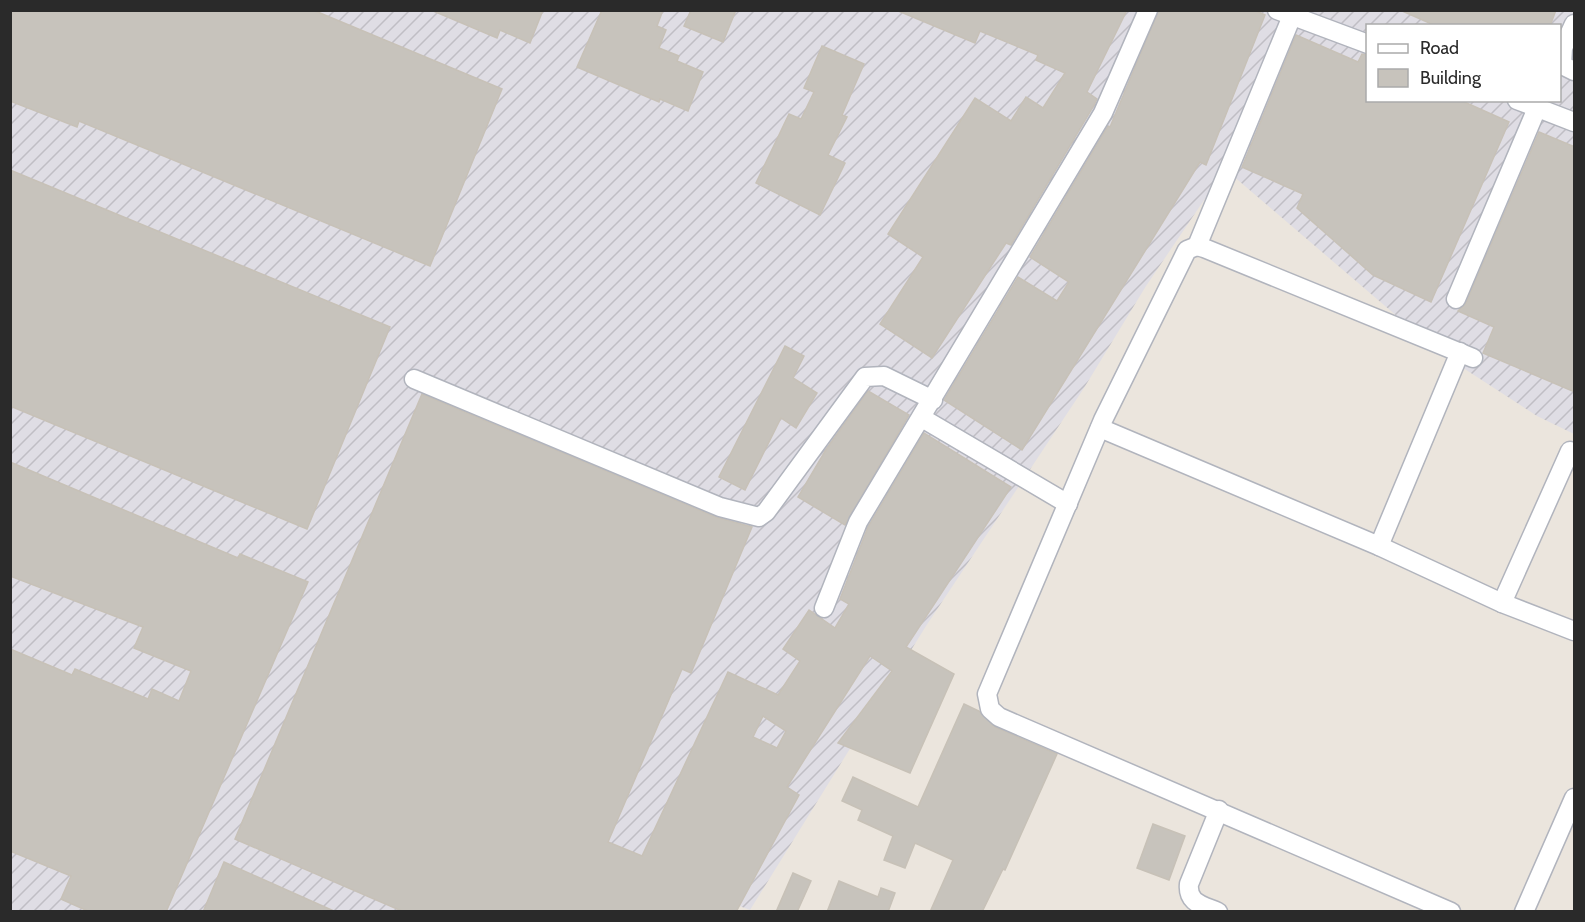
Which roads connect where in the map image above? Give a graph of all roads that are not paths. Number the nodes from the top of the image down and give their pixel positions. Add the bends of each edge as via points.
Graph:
1 (1148, 10) edge
2 (1284, 13) edge
3 (1575, 24) edge
4 (1366, 43) edge
5 (1575, 71) edge
6 (1522, 102) edge
7 (1537, 108) junction
8 (1575, 122) edge
9 (1197, 246) junction
10 (1456, 299) dead end
11 (414, 379) dead end
12 (933, 400) junction
13 (922, 418) junction
14 (1100, 428) junction
15 (1570, 451) dead end
16 (1068, 504) junction
17 (1378, 546) junction
18 (1502, 603) junction
19 (824, 608) dead end
20 (1575, 631) edge
21 (1575, 798) edge
22 (1219, 810) junction
23 (1218, 912) edge
24 (1452, 912) edge
25 (1524, 912) edge

1 - 12 lane via 1102,113
2 - 4 lane
2 - 9 lane
3 - 5 lane via 1563,48 1562,65
6 - 7 lane
7 - 8 lane
7 - 10 lane
9 - 14 lane via 1186,250
9 - 17 lane via 1467,355
11 - 12 lane via 720,507 759,517 865,377 884,376
12 - 13 lane
13 - 16 lane
13 - 19 lane via 858,522
14 - 16 lane
14 - 17 lane
15 - 18 lane
16 - 22 lane via 987,694 990,709 999,717
17 - 18 lane
18 - 20 lane
21 - 25 lane
22 - 23 lane via 1188,894 1191,900
22 - 24 lane

